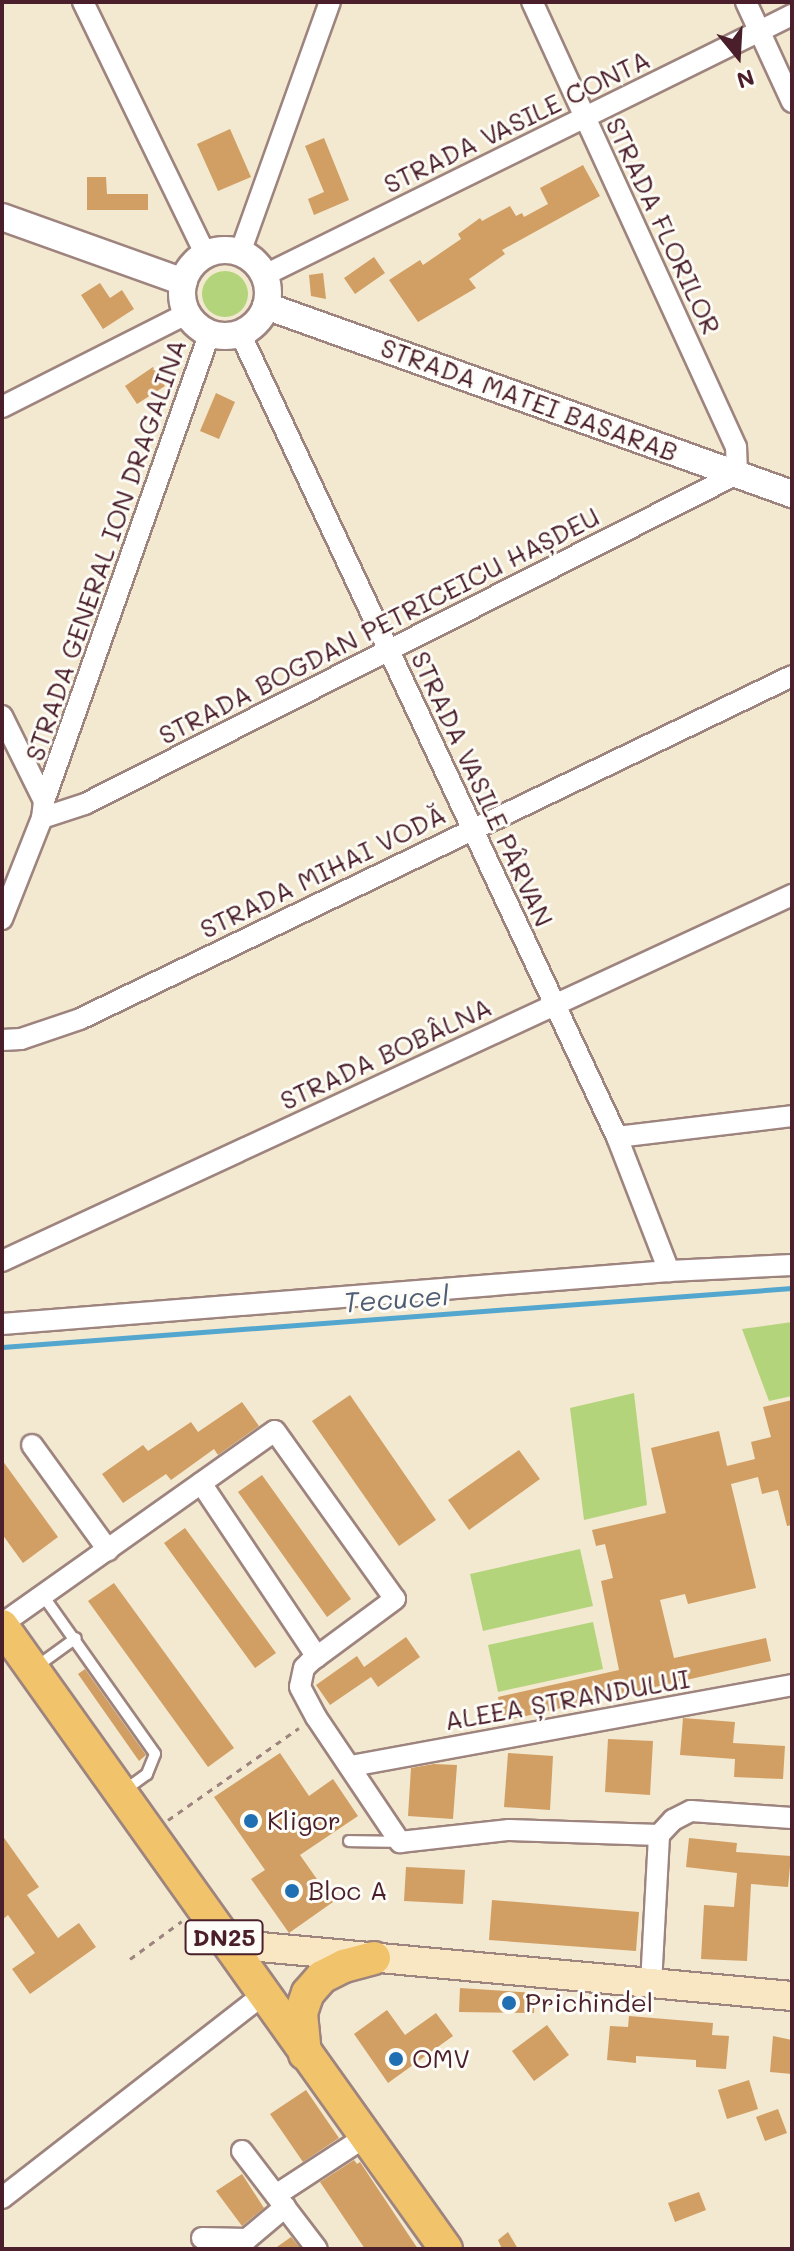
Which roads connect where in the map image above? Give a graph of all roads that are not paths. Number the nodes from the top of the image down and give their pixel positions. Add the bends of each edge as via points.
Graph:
1 (83, 2) edge
2 (330, 2) edge
3 (532, 2) edge
4 (746, 2) edge
5 (792, 15) edge
6 (760, 31) junction
7 (792, 102) edge
8 (585, 118) junction
9 (2, 217) edge
10 (240, 253) junction
11 (206, 255) junction
12 (265, 275) junction
13 (184, 282) junction
14 (266, 306) junction
15 (188, 313) junction
16 (210, 333) junction
17 (240, 333) junction
18 (2, 407) edge
19 (737, 474) junction
20 (792, 494) edge
21 (387, 651) junction
22 (792, 676) edge
23 (2, 716) edge
24 (43, 810) junction
25 (472, 828) junction
26 (792, 895) edge
27 (2, 919) edge
28 (555, 1003) junction
29 (2, 1040) edge
30 (792, 1116) edge
31 (617, 1137) junction
32 (2, 1261) edge
33 (792, 1265) edge
34 (669, 1271) junction
35 (2, 1324) edge
36 (32, 1445) dead end
37 (201, 1483) junction
38 (108, 1550) junction
39 (44, 1597) junction
40 (2, 1625) edge
41 (76, 1638) junction
42 (317, 1657) junction
43 (33, 1669) junction
44 (792, 1685) edge
45 (351, 1766) junction
46 (122, 1792) junction
47 (792, 1818) edge
48 (659, 1835) junction
49 (349, 1841) dead end
50 (400, 1842) junction
51 (228, 1944) junction
52 (374, 1958) junction
53 (651, 1984) junction
54 (263, 1995) junction
55 (792, 1996) edge
56 (305, 2054) junction
57 (365, 2137) junction
58 (242, 2151) dead end
59 (2, 2198) edge
60 (280, 2201) junction
61 (202, 2238) dead end
62 (244, 2244) edge
63 (317, 2249) edge
64 (446, 2249) edge

1 - 11 street
2 - 10 street
3 - 8 street, STRADA FLORILOR
4 - 6 street
5 - 6 street, STRADA VASILE CONTA
6 - 7 street
6 - 8 street, STRADA VASILE CONTA
8 - 12 street, STRADA VASILE CONTA
8 - 19 street, STRADA FLORILOR via 736,447
9 - 13 street
10 - 11 street
10 - 12 street
11 - 13 street
12 - 14 street
13 - 15 street
14 - 17 street via 256,323
14 - 19 street, STRADA MATEI BASARAB
15 - 16 street
15 - 18 street
16 - 17 street
16 - 24 street, STRADA GENERAL ION DRAGALINA
17 - 21 street, STRADA VASILE PÂRVAN
19 - 20 street, STRADA MATEI BASARAB
19 - 21 street, STRADA BOGDAN PETRICEICU HAȘDEU
21 - 24 street, STRADA BOGDAN PETRICEICU HAȘDEU via 85,804
21 - 25 street, STRADA VASILE PÂRVAN
22 - 25 street, STRADA MIHAI VODĂ
23 - 24 street
24 - 27 street, STRADA GENERAL ION DRAGALINA
25 - 28 street, STRADA VASILE PÂRVAN
25 - 29 street, STRADA MIHAI VODĂ via 80,1019
26 - 28 street, STRADA BOBÂLNA
28 - 31 street, STRADA VASILE PÂRVAN
28 - 32 street, STRADA BOBÂLNA
30 - 31 street
31 - 34 street, STRADA VASILE PÂRVAN
33 - 34 street
34 - 35 street
36 - 38 street
37 - 38 street
37 - 42 street
37 - 42 street via 275,1431 395,1599
38 - 39 street
39 - 40 street
39 - 41 lane
40 - 43 main road, DN25
41 - 43 lane
41 - 46 lane via 155,1754 147,1774
42 - 45 street via 304,1668 300,1687
43 - 46 main road, DN25
44 - 45 street, ALEEA ȘTRANDULUI
45 - 50 street
46 - 51 main road, DN25
47 - 48 street via 691,1811
48 - 50 street via 509,1830
48 - 53 street
49 - 50 lane
51 - 52 main road
51 - 54 main road, DN25
52 - 53 main road
52 - 56 main road via 322,1977 308,1993 301,2013
53 - 55 main road
54 - 56 main road, DN25
54 - 59 street
56 - 57 main road, DN25
57 - 60 street
57 - 64 main road, DN25
58 - 60 street
60 - 62 street
60 - 63 street
61 - 62 street

